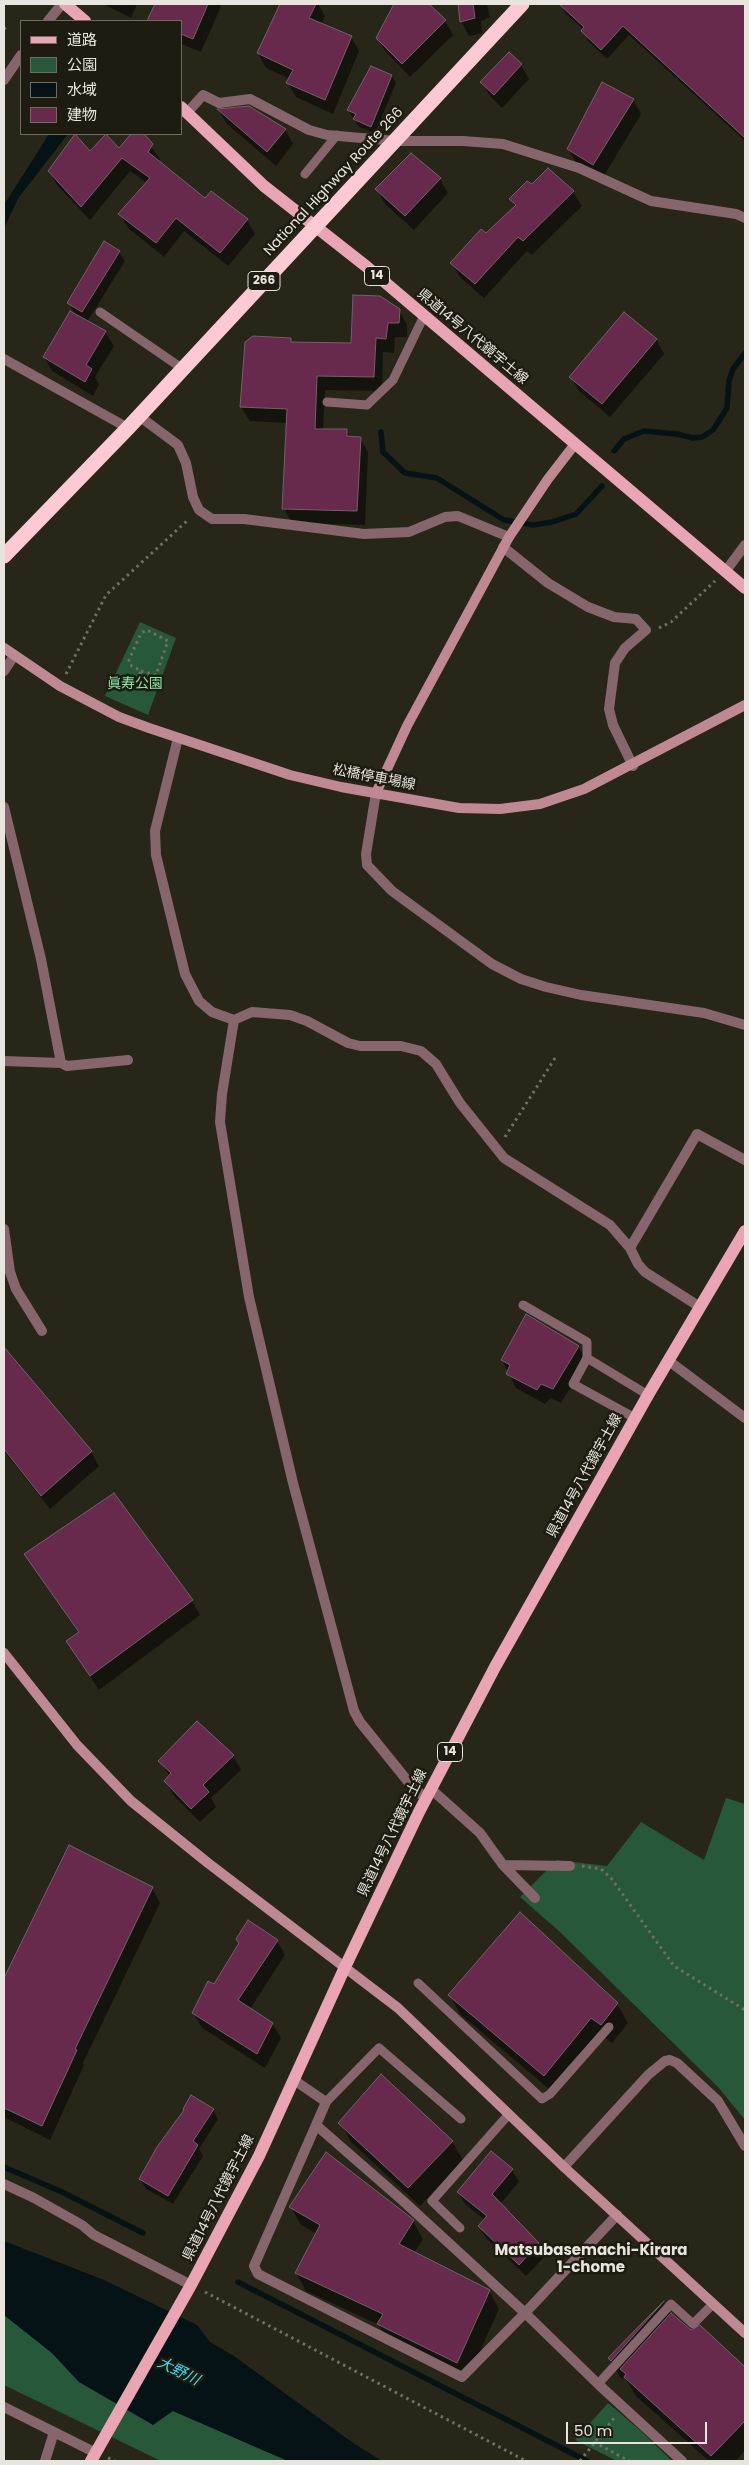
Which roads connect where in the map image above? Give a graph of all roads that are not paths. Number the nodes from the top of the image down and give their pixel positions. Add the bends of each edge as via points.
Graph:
1 (63, 4) edge
2 (522, 4) edge
3 (49, 20) edge
4 (84, 20) edge
5 (20, 56) edge
6 (4, 80) edge
7 (184, 110) edge
8 (336, 135) junction
9 (396, 141) junction
10 (306, 174) dead end
11 (745, 218) edge
12 (316, 227) junction
13 (100, 312) dead end
14 (424, 316) junction
15 (4, 359) edge
16 (183, 369) junction
17 (327, 402) dead end
18 (139, 416) junction
19 (128, 428) junction
20 (575, 444) junction
21 (512, 533) junction
22 (745, 545) edge
23 (503, 548) junction
24 (4, 556) edge
25 (725, 572) junction
26 (745, 588) edge
27 (4, 648) edge
28 (14, 656) junction
29 (4, 671) edge
30 (745, 705) edge
31 (178, 738) junction
32 (633, 766) junction
33 (376, 793) junction
34 (4, 807) edge
35 (234, 1020) junction
36 (745, 1025) edge
37 (128, 1060) dead end
38 (4, 1061) edge
39 (61, 1062) junction
40 (745, 1160) edge
41 (4, 1229) edge
42 (745, 1231) edge
43 (630, 1248) junction
44 (523, 1305) dead end
45 (700, 1308) junction
46 (42, 1331) dead end
47 (587, 1358) junction
48 (669, 1361) junction
49 (648, 1395) junction
50 (635, 1418) junction
51 (745, 1418) edge
52 (4, 1653) edge
53 (428, 1794) junction
54 (503, 1865) junction
55 (570, 1866) road end
56 (535, 1898) dead end
57 (345, 1967) junction
58 (418, 1984) dead end
59 (609, 2027) dead end
60 (294, 2080) junction
61 (326, 2102) junction
62 (509, 2114) junction
63 (461, 2119) dead end
64 (316, 2124) junction
65 (745, 2146) edge
66 (564, 2167) junction
67 (4, 2184) edge
68 (617, 2215) junction
69 (460, 2228) dead end
70 (189, 2288) junction
71 (712, 2304) junction
72 (525, 2313) junction
73 (745, 2333) edge
74 (598, 2384) junction
75 (4, 2407) edge
76 (54, 2432) junction
77 (96, 2453) edge
78 (45, 2461) edge
79 (682, 2461) edge

1 - 3 street
1 - 4 main road
2 - 9 highway, National Highway Route 266 / 266
5 - 6 street
7 - 8 street via 203,95 219,103 250,99 309,130
7 - 12 main road, 県道14号八代鏡宇土線 / 14 via 264,186
8 - 9 street
8 - 10 lane
9 - 11 street via 463,140 503,144 579,168 651,201
9 - 12 highway, National Highway Route 266 / 266
12 - 14 main road, 県道14号八代鏡宇土線 / 14
12 - 16 highway, National Highway Route 266 / 266
13 - 16 lane
14 - 17 lane via 393,380 367,405
14 - 20 main road, 県道14号八代鏡宇土線 / 14
15 - 19 street
16 - 18 highway, National Highway Route 266 / 266
18 - 19 highway, National Highway Route 266 / 266
18 - 21 street via 178,445 186,463 193,497 199,510 212,519 244,519 364,534 408,532 445,517 458,516
19 - 24 highway, National Highway Route 266 / 266
20 - 21 street
20 - 25 main road, 県道14号八代鏡宇土線 / 14
21 - 23 street
22 - 25 street
23 - 32 street via 548,583 588,607 614,617 636,619 646,630 625,648 615,663 609,709 613,725
23 - 33 street via 407,726
25 - 26 main road, 県道14号八代鏡宇土線 / 14
27 - 28 street, 松橋停車場線
28 - 29 street
28 - 31 street, 松橋停車場線 via 60,686 119,717
30 - 32 street, 松橋停車場線
31 - 33 street, 松橋停車場線 via 290,775
31 - 35 street via 155,831 156,855 190,985 199,1001 212,1012
32 - 33 street, 松橋停車場線 via 584,789 540,804 500,809 459,808
33 - 36 street via 367,865 392,891 492,964 521,979 572,993 704,1013
34 - 39 street via 42,960
35 - 43 street via 252,1012 290,1015 348,1043 401,1046 421,1051 436,1064 460,1103 497,1151 610,1225
35 - 53 street via 220,1122 249,1297 293,1483 354,1711 403,1776
37 - 39 street via 67,1066
38 - 39 street
40 - 43 street via 697,1134
41 - 46 street via 13,1280
42 - 45 main road, 県道14号八代鏡宇土線 / 14
43 - 45 street via 646,1272
44 - 47 lane via 587,1342
45 - 48 main road, 県道14号八代鏡宇土線 / 14
47 - 49 lane
47 - 50 lane via 573,1384
48 - 49 main road, 県道14号八代鏡宇土線 / 14
48 - 51 street
49 - 50 main road, 県道14号八代鏡宇土線 / 14
50 - 53 main road, 県道14号八代鏡宇土線 / 14 via 495,1667
52 - 57 street via 77,1745 131,1801
53 - 54 street via 480,1833
53 - 57 main road, 県道14号八代鏡宇土線 / 14
54 - 55 street
54 - 56 street
57 - 60 main road, 県道14号八代鏡宇土線 / 14
57 - 62 street via 398,2008
58 - 59 lane via 542,2099
60 - 61 street
60 - 70 main road, 県道14号八代鏡宇土線 / 14 via 259,2156
61 - 63 lane via 379,2048
61 - 64 street
62 - 66 street
62 - 69 lane via 432,2201
64 - 72 street
64 - 72 street via 257,2253 254,2266 258,2274 462,2377
65 - 66 street via 718,2101 670,2060 664,2061 648,2075
66 - 68 street
67 - 70 street via 42,2202 82,2225 94,2236
68 - 71 street
68 - 72 street
70 - 77 main road, 県道14号八代鏡宇土線 / 14
71 - 73 street
71 - 74 lane via 693,2324 671,2304
72 - 74 street
74 - 79 street
75 - 76 street
76 - 77 street
76 - 78 street

